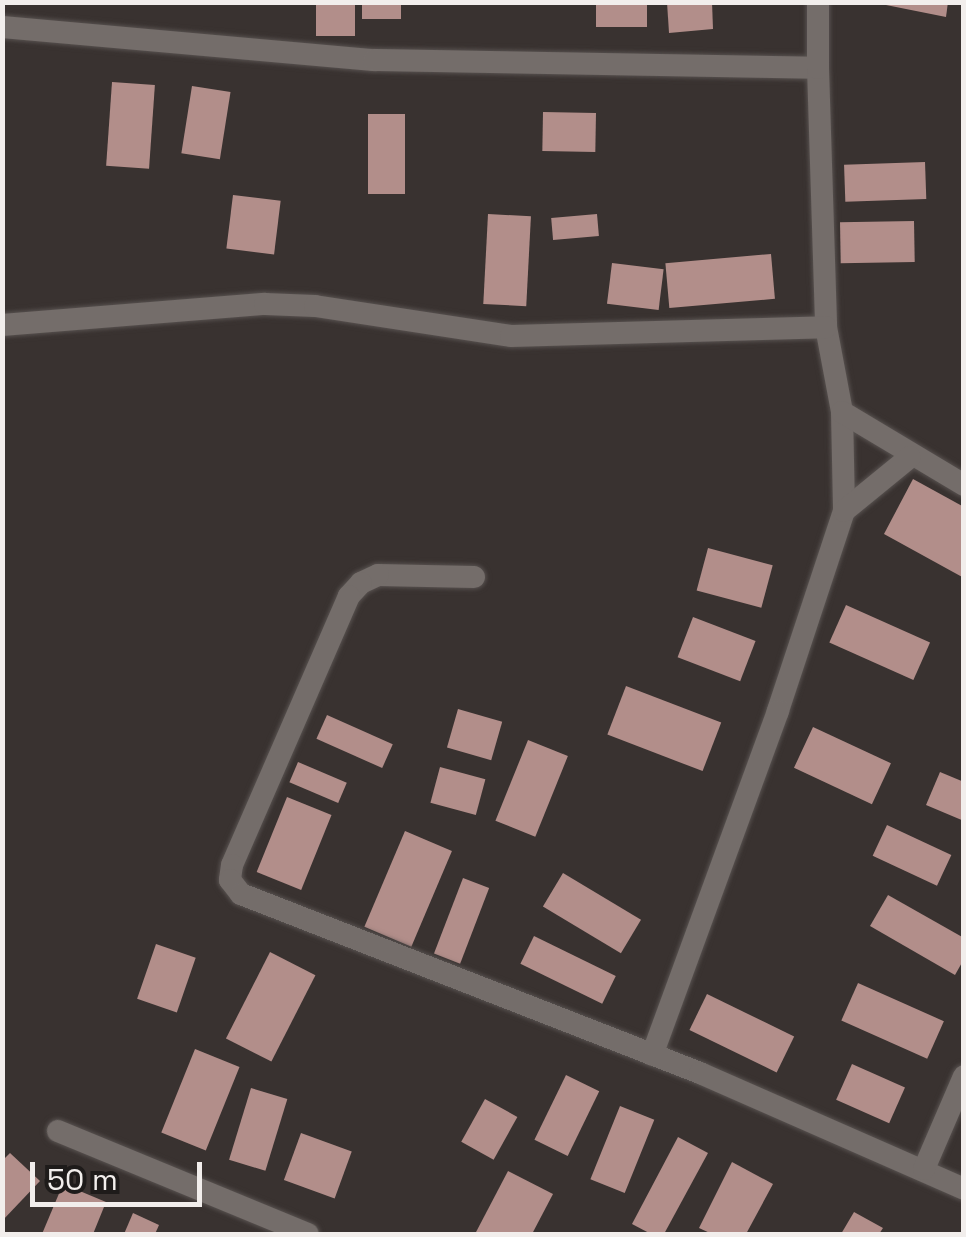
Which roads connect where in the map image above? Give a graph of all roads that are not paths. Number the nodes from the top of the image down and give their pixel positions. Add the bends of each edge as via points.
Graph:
1 (818, 2) edge
2 (2, 26) edge
3 (818, 68) junction
4 (2, 324) edge
5 (826, 328) junction
6 (842, 412) junction
7 (910, 457) junction
8 (964, 486) edge
9 (844, 511) junction
10 (474, 577) dead end
11 (652, 1055) junction
12 (964, 1076) edge
13 (58, 1131) dead end
14 (924, 1169) junction
15 (964, 1189) edge
16 (308, 1234) edge

1 - 3 street
2 - 3 street via 374,60
3 - 5 street
4 - 5 street via 266,304 511,336
5 - 6 street
6 - 7 street
6 - 9 street
7 - 8 street
7 - 9 street
9 - 11 street
10 - 11 street via 378,576 350,596 230,880 241,894
11 - 14 street
12 - 14 street
13 - 16 street
14 - 15 street

